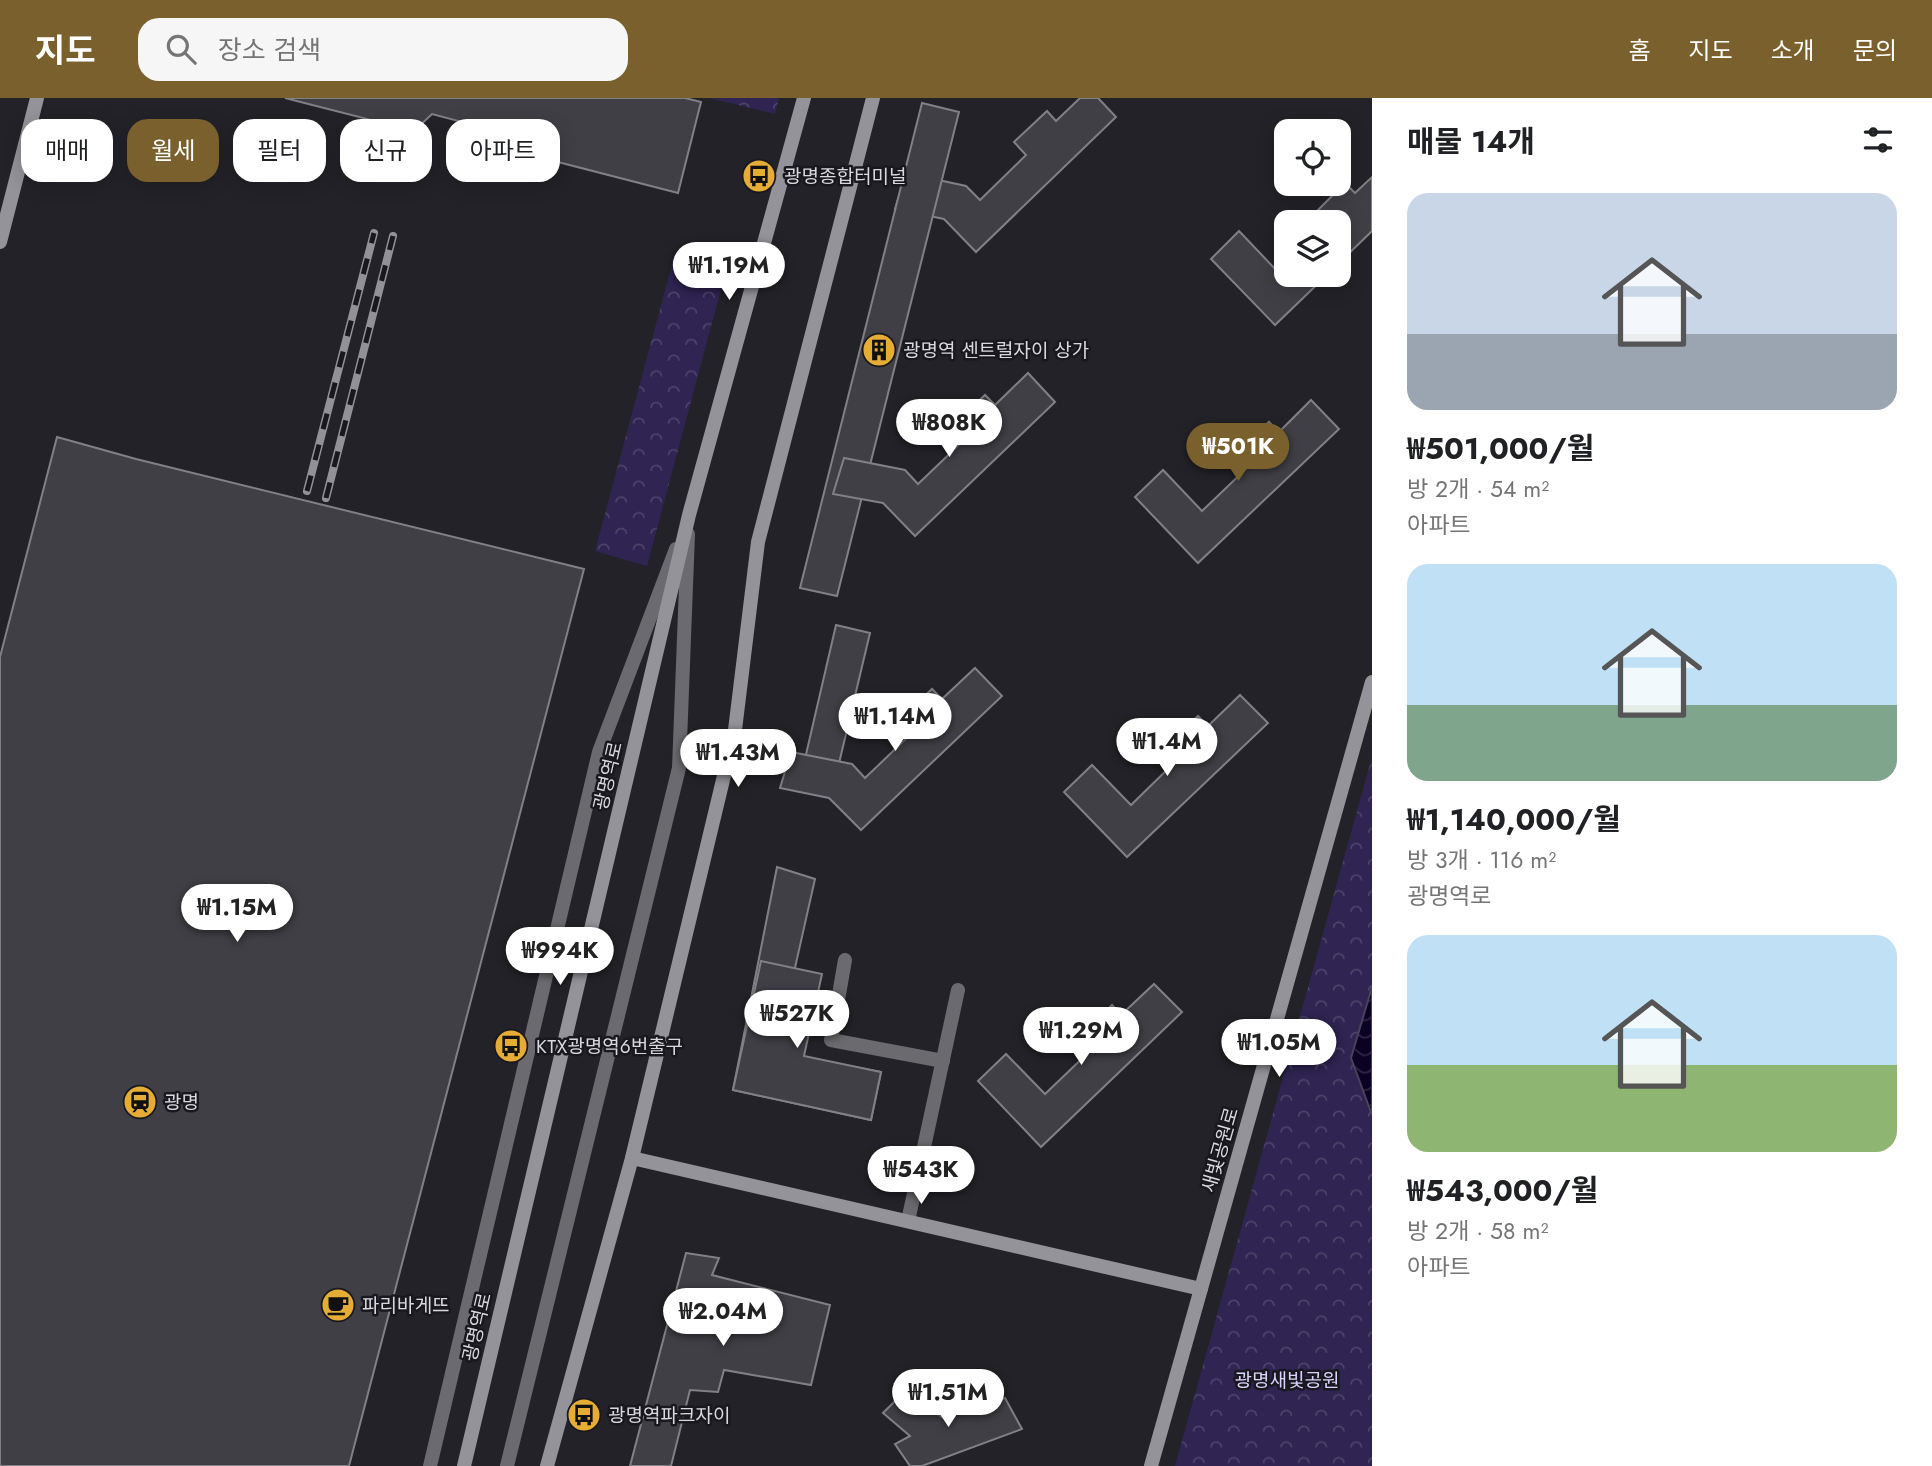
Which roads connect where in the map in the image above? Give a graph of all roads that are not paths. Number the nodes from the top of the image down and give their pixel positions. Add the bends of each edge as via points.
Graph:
1 (37, 98) edge
2 (804, 98) edge
3 (873, 98) edge
4 (0, 242) edge
5 (689, 515) junction
6 (1372, 682) edge
7 (845, 960) dead end
8 (958, 990) dead end
9 (943, 1061) junction
10 (632, 1158) junction
11 (908, 1221) junction
12 (1201, 1289) junction
13 (430, 1466) edge
14 (464, 1466) edge
15 (507, 1466) edge
16 (547, 1466) edge
17 (1151, 1466) edge

1 - 4 street
2 - 5 street, 광명역로
3 - 10 street via 758,542 735,730
5 - 13 lane via 598,752
5 - 14 street, 광명역로
5 - 15 lane via 679,768
6 - 12 street, 새빛공원로
7 - 9 lane via 831,1040
8 - 9 lane
9 - 11 lane
10 - 11 street
10 - 16 street
11 - 12 street
12 - 17 street, 새빛공원로

